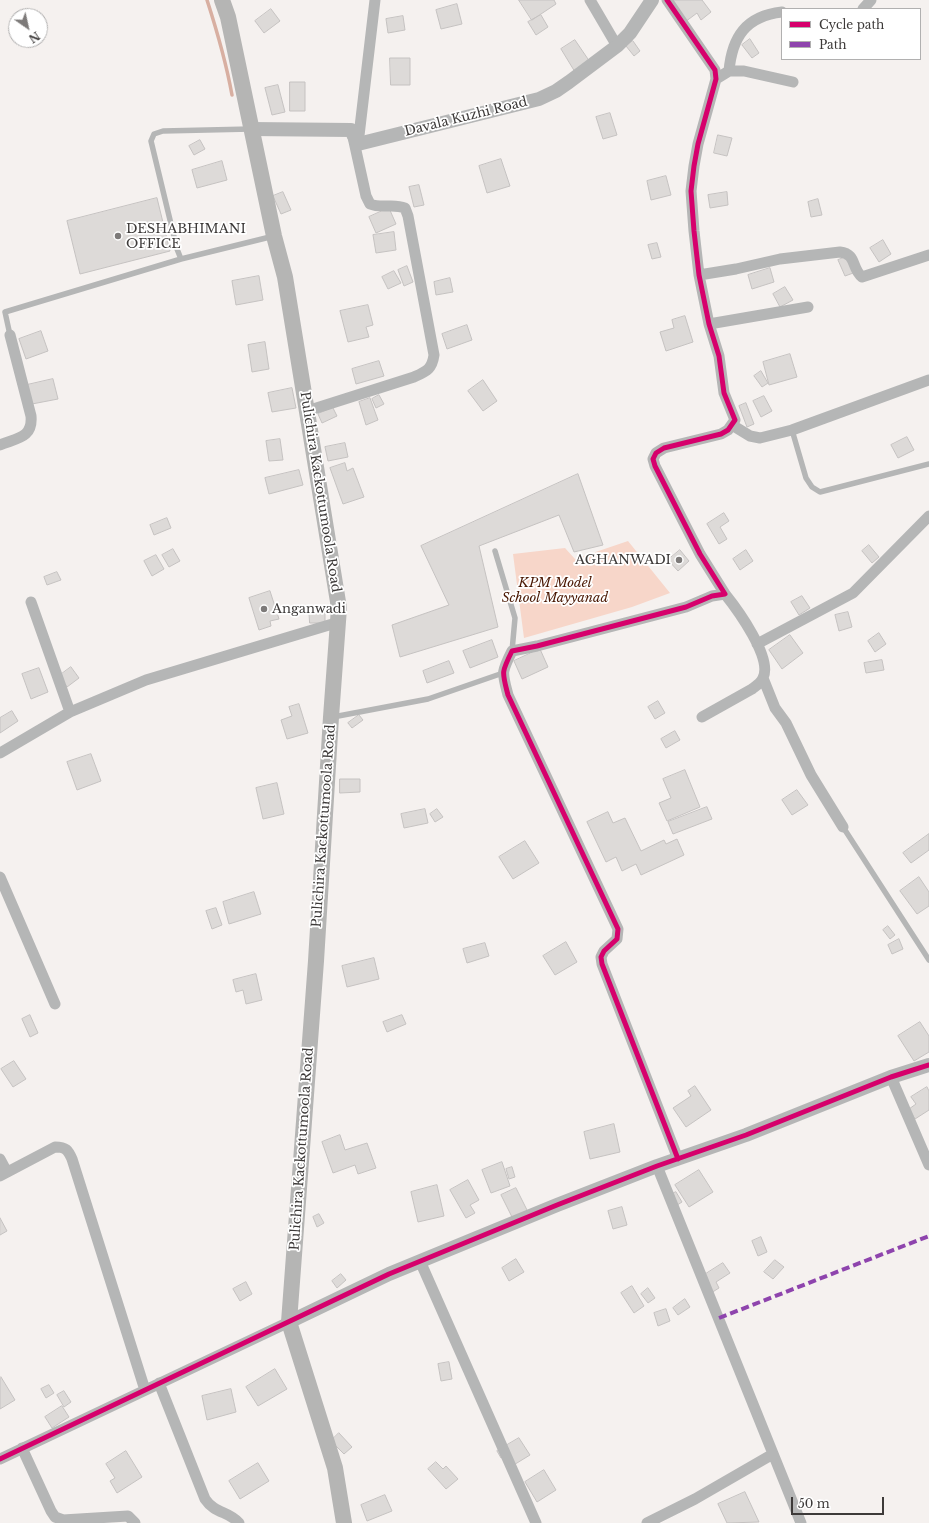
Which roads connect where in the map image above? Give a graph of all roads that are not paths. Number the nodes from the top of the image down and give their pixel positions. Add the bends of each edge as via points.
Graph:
1 (222, 0) edge
2 (375, 0) edge
3 (590, 0) edge
4 (652, 0) edge
5 (667, 0) edge
6 (871, 0) edge
7 (864, 8) edge
8 (781, 12) edge
9 (617, 46) junction
10 (729, 71) junction
11 (716, 79) junction
12 (793, 82) dead end
13 (251, 129) junction
14 (351, 130) junction
15 (358, 144) junction
16 (274, 236) junction
17 (929, 255) edge
18 (181, 259) junction
19 (699, 275) junction
20 (808, 307) dead end
21 (709, 324) junction
22 (10, 335) joint
23 (929, 380) edge
24 (307, 411) junction
25 (732, 425) junction
26 (792, 430) junction
27 (0, 445) edge
28 (929, 464) edge
29 (929, 516) edge
30 (495, 551) dead end
31 (725, 594) junction
32 (31, 602) dead end
33 (339, 622) junction
34 (757, 644) junction
35 (512, 651) junction
36 (503, 673) junction
37 (763, 678) junction
38 (70, 712) junction
39 (331, 717) junction
40 (702, 717) dead end
41 (0, 753) edge
42 (843, 827) joint
43 (0, 876) edge
44 (929, 960) edge
45 (55, 1004) dead end
46 (929, 1065) edge
47 (891, 1077) junction
48 (0, 1158) edge
49 (678, 1159) junction
50 (929, 1165) edge
51 (657, 1166) junction
52 (4, 1174) edge
53 (420, 1261) junction
54 (289, 1322) junction
55 (159, 1383) junction
56 (145, 1390) junction
57 (22, 1448) junction
58 (773, 1454) junction
59 (0, 1459) edge
60 (134, 1523) edge
61 (239, 1523) edge
62 (344, 1523) edge
63 (536, 1523) edge
64 (647, 1523) edge
65 (801, 1523) edge

1 - 13 main road, Pulichira Kackottumoola Road via 228,17
2 - 15 street
3 - 9 street
4 - 9 street, Davala Kuzhi Road via 630,33
5 - 11 street via 716,70
6 - 7 street
8 - 10 street via 764,16 740,33
9 - 15 street, Davala Kuzhi Road via 556,91 539,99
10 - 11 street
10 - 12 street via 744,71
11 - 19 street via 698,144 691,191
13 - 14 street
13 - 16 main road, Pulichira Kackottumoola Road
13 - 18 lane via 163,131 154,134 151,141
14 - 15 street
14 - 24 street via 370,204 376,207 397,205 405,208 408,216 434,355 432,365 414,377
16 - 18 lane
16 - 24 main road, Pulichira Kackottumoola Road via 285,277
17 - 19 street via 862,277 857,273 852,258 847,253 840,252 780,259
18 - 22 lane via 5,312
19 - 21 street
20 - 21 street
21 - 25 street via 719,356 724,393 735,420
22 - 27 street via 32,425 30,431
23 - 26 street
24 - 33 main road, Pulichira Kackottumoola Road via 339,608
25 - 26 street via 750,436 760,438
25 - 31 street via 721,434 664,448 656,453 653,459 700,554
26 - 28 lane via 806,478 812,487 820,492
29 - 34 street via 853,593
30 - 35 lane via 515,618
31 - 34 street via 741,615
31 - 35 street via 712,596 678,609
32 - 38 street
33 - 38 street via 146,680
33 - 39 main road, Pulichira Kackottumoola Road
34 - 37 street via 764,660
35 - 36 street
36 - 39 lane via 428,699
36 - 49 street via 508,695 618,929 617,939 604,951 602,964
37 - 40 street via 752,689
37 - 42 street via 775,708 786,723 811,775
38 - 41 street
39 - 54 main road, Pulichira Kackottumoola Road
42 - 44 lane
43 - 45 street
46 - 47 street
47 - 49 street via 746,1135
47 - 50 street
48 - 52 street
49 - 51 street
51 - 53 street
51 - 58 street
52 - 56 street via 55,1147 63,1147 68,1151 75,1166
53 - 54 street
53 - 63 street
54 - 55 street
54 - 62 main road, Pulichira Kackottumoola Road via 335,1468
55 - 56 street
55 - 61 street via 205,1500 210,1507 235,1518
56 - 57 street
57 - 59 street
57 - 60 street via 55,1517 63,1520 128,1516
58 - 64 street via 695,1499
58 - 65 street

